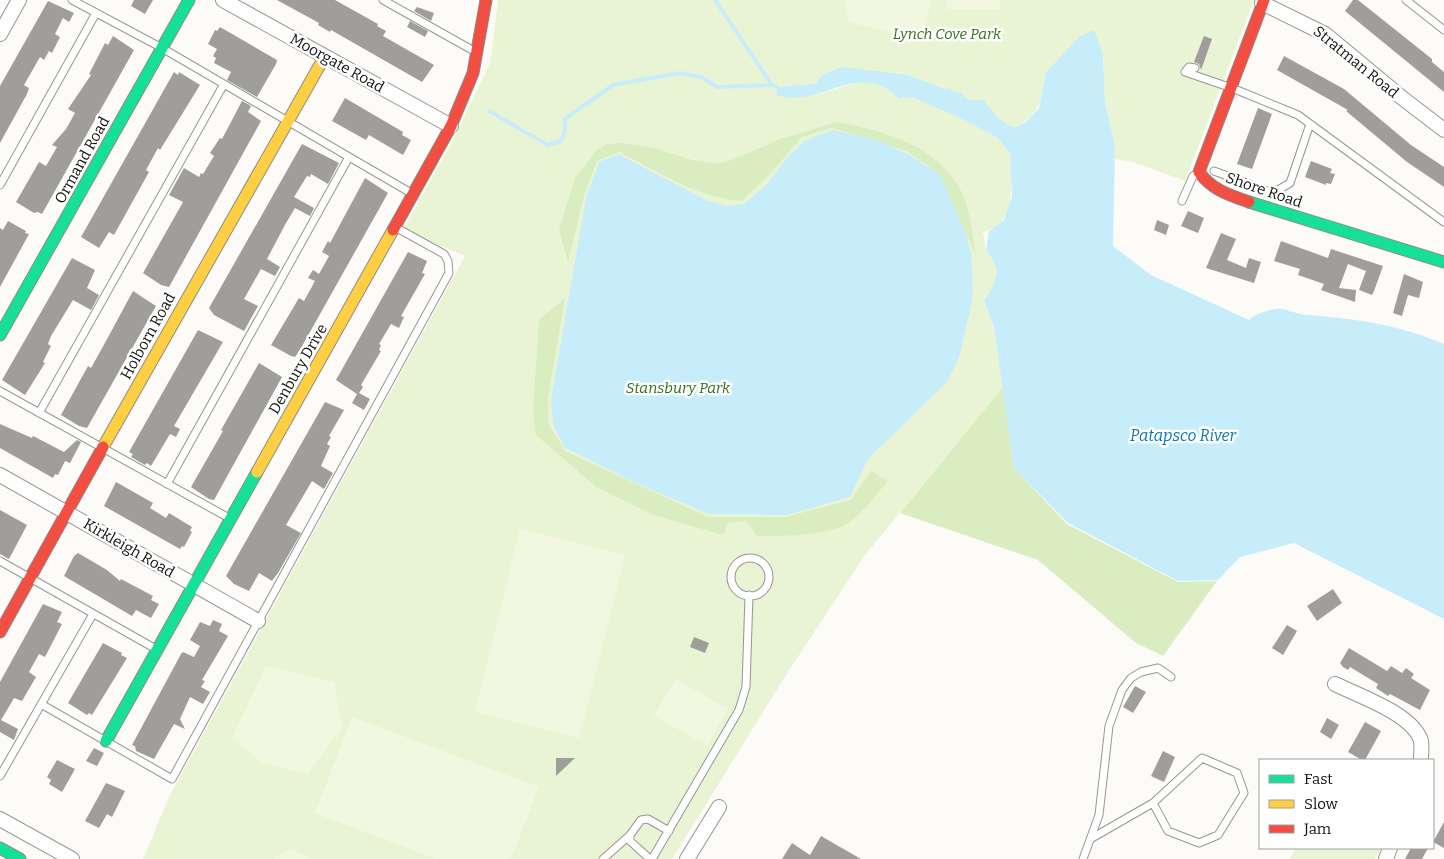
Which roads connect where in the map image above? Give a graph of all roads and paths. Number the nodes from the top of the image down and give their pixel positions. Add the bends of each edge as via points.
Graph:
1 (19, 0) edge
2 (72, 0) edge
3 (189, 0) edge
4 (223, 0) edge
5 (383, 0) edge
6 (486, 0) edge
7 (1406, 0) edge
8 (1263, 2) edge
9 (96, 13) junction
10 (1444, 30) edge
11 (0, 34) edge
12 (162, 48) junction
13 (477, 53) junction
14 (325, 56) junction
15 (1195, 68) dead end
16 (224, 84) junction
17 (1232, 88) junction
18 (288, 121) junction
19 (1310, 124) junction
20 (451, 126) junction
21 (1444, 130) edge
22 (349, 157) junction
23 (1214, 171) dead end
24 (1199, 172) junction
25 (0, 185) edge
26 (413, 194) junction
27 (1182, 201) dead end
28 (1444, 222) edge
29 (395, 227) junction
30 (1444, 262) edge
31 (0, 335) edge
32 (0, 392) edge
33 (39, 413) junction
34 (102, 449) junction
35 (0, 475) edge
36 (167, 484) junction
37 (66, 513) junction
38 (229, 518) junction
39 (0, 562) edge
40 (30, 578) junction
41 (193, 585) junction
42 (749, 595) junction
43 (93, 614) junction
44 (258, 621) junction
45 (0, 632) edge
46 (156, 649) junction
47 (1172, 677) dead end
48 (1335, 684) dead end
49 (41, 704) junction
50 (106, 741) junction
51 (1422, 759) edge
52 (0, 776) edge
53 (1152, 803) junction
54 (719, 807) dead end
55 (0, 819) edge
56 (669, 831) junction
57 (630, 835) junction
58 (1092, 838) junction
59 (0, 848) edge
60 (20, 859) edge
61 (72, 859) edge
62 (603, 859) edge
63 (651, 859) edge
64 (687, 859) edge
65 (1084, 859) edge

1 - 11 street
2 - 9 lane
3 - 12 street, Ormand Road
4 - 14 street, Moorgate Road
5 - 13 lane
6 - 13 street, Denbury Drive
7 - 10 lane
8 - 17 street
8 - 21 street, Stratman Road via 1325,34
9 - 12 lane
9 - 25 lane
12 - 16 lane
12 - 31 street, Ormand Road
13 - 20 street, Denbury Drive via 468,86
14 - 18 street, Holborn Road
14 - 20 street, Moorgate Road
15 - 17 lane via 1185,72
16 - 18 lane
16 - 33 lane
17 - 19 lane via 1298,115
17 - 24 street
18 - 22 lane
18 - 34 street, Holborn Road
19 - 23 lane via 1290,183 1273,193
19 - 28 lane
20 - 26 street, Denbury Drive
22 - 26 lane
22 - 36 lane
24 - 27 lane via 1193,176
24 - 30 street, Shore Road via 1206,183 1218,191
26 - 29 street, Denbury Drive
29 - 38 street, Denbury Drive
29 - 44 lane via 444,254 449,273
32 - 33 lane
33 - 34 lane
34 - 36 lane
34 - 37 street, Holborn Road
35 - 37 street, Kirkleigh Road
36 - 38 lane
37 - 40 street, Holborn Road
37 - 41 street, Kirkleigh Road
38 - 41 street, Denbury Drive
39 - 40 lane
40 - 43 lane
40 - 45 street, Holborn Road
41 - 44 street, Kirkleigh Road
41 - 46 street, Denbury Drive
42 - 42 lane via 760,592 768,579 764,564 753,558 738,562 731,577 738,591
42 - 56 lane via 746,687 739,710
43 - 46 lane
43 - 49 lane
44 - 50 lane via 172,779
46 - 50 street, Denbury Drive
47 - 58 lane via 1158,668 1141,672 1131,678 1122,690 1110,726 1099,816
48 - 51 street via 1398,715 1414,728 1421,742
49 - 50 lane
49 - 52 lane
53 - 53 lane via 1202,758 1237,773 1244,793 1218,835 1199,843 1168,831
53 - 58 lane
54 - 64 street
55 - 61 street
56 - 57 lane via 648,819 641,820
56 - 63 lane
57 - 62 lane
57 - 63 lane via 630,841
58 - 65 lane
59 - 60 street

